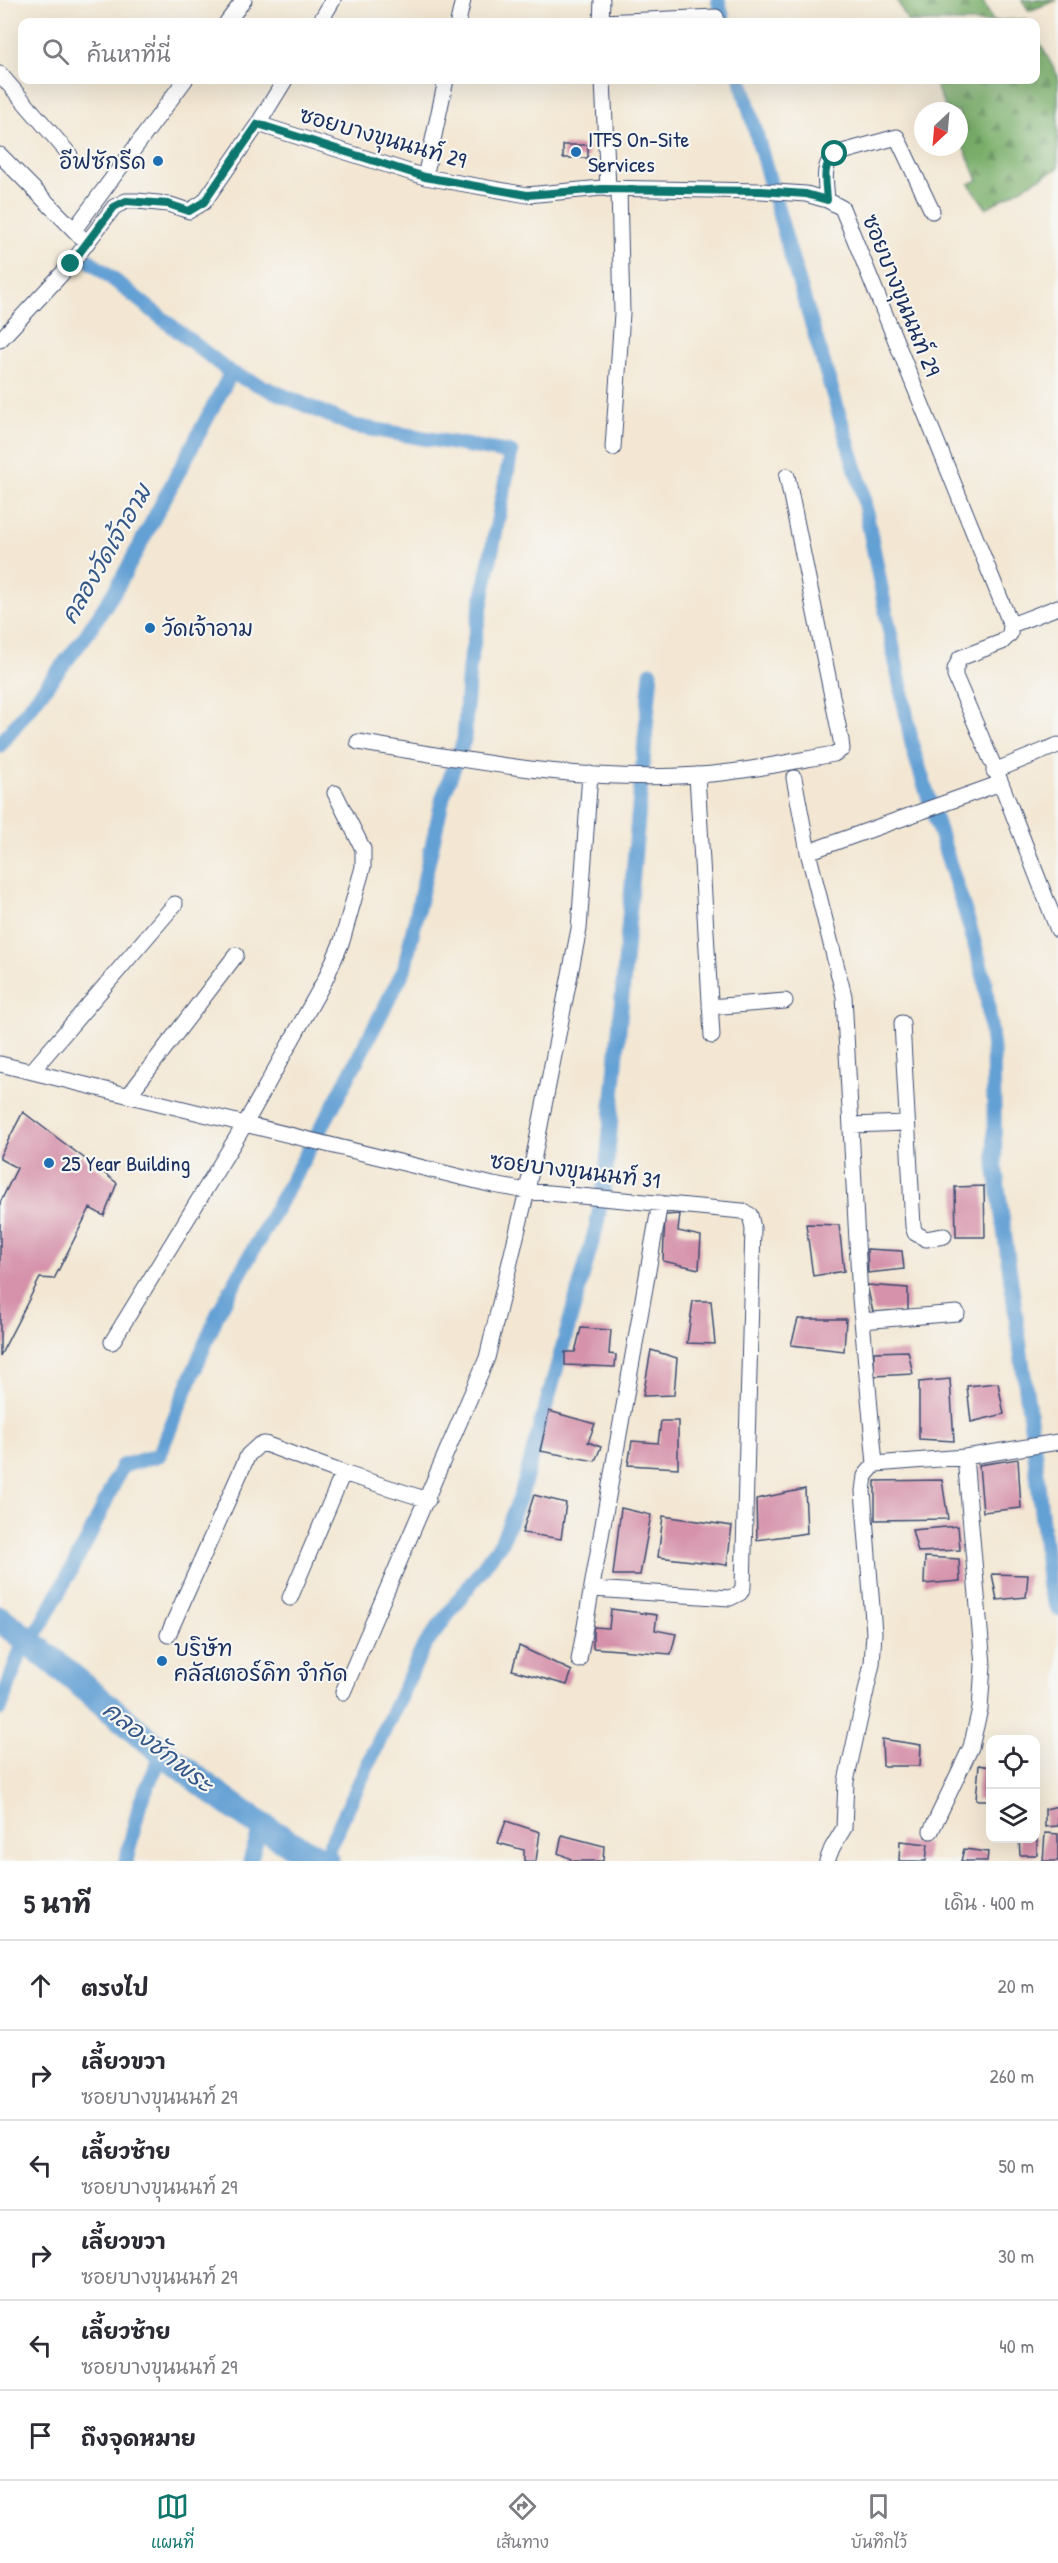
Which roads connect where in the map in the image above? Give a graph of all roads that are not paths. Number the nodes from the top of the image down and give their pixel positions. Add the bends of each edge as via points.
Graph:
1 (244, 0) edge
2 (333, 0) edge
3 (463, 0) edge
4 (602, 0) edge
5 (716, 17) dead end
6 (230, 18) edge
7 (322, 18) edge
8 (460, 18) edge
9 (601, 18) edge
10 (693, 18) edge
11 (0, 74) edge
12 (182, 84) edge
13 (283, 84) edge
14 (445, 84) edge
15 (603, 84) edge
16 (258, 124) junction
17 (0, 155) edge
18 (70, 155) dead end
19 (425, 177) junction
20 (614, 189) junction
21 (827, 200) junction
22 (932, 211) dead end
23 (74, 230) junction
24 (85, 247) junction
25 (0, 340) edge
26 (613, 448) dead end
27 (787, 476) dead end
28 (1058, 607) edge
29 (1011, 625) junction
30 (358, 742) dead end
31 (1058, 746) edge
32 (590, 774) junction
33 (697, 775) junction
34 (998, 777) junction
35 (794, 778) dead end
36 (335, 792) dead end
37 (808, 852) junction
38 (175, 904) dead end
39 (1058, 930) edge
40 (236, 955) dead end
41 (785, 1001) dead end
42 (710, 1007) junction
43 (902, 1023) dead end
44 (712, 1036) dead end
45 (0, 1064) edge
46 (32, 1071) junction
47 (129, 1095) junction
48 (906, 1123) junction
49 (245, 1124) junction
50 (852, 1125) junction
51 (527, 1191) junction
52 (660, 1203) junction
53 (944, 1236) dead end
54 (957, 1313) dead end
55 (862, 1321) junction
56 (112, 1342) dead end
57 (1050, 1444) edge
58 (965, 1457) junction
59 (875, 1464) junction
60 (343, 1473) junction
61 (428, 1500) junction
62 (593, 1588) junction
63 (290, 1598) dead end
64 (168, 1635) dead end
65 (579, 1660) dead end
66 (343, 1692) dead end
67 (931, 1832) dead end
68 (827, 1861) edge

1 - 6 street
2 - 7 street
3 - 8 street
4 - 9 street
5 - 10 street
11 - 18 street
12 - 23 street
13 - 16 street
14 - 19 street
15 - 20 street
16 - 19 street, ซอยบางขุนนนท์ 29
16 - 24 street via 204,202 195,209 126,201 114,207
17 - 23 street
19 - 20 street, ซอยบางขุนนนท์ 29 via 527,195
20 - 21 street, ซอยบางขุนนนท์ 29 via 761,191 806,194
20 - 26 street via 622,314
21 - 22 street via 827,161 835,154 897,136
21 - 29 street, ซอยบางขุนนนท์ 29 via 842,208
23 - 24 street
24 - 25 street
27 - 33 street via 842,749 834,754 755,769
28 - 29 street
29 - 34 street via 1006,639 960,658 955,669
30 - 32 street via 471,762
31 - 34 street
32 - 33 street
32 - 51 street via 579,929
33 - 42 street
34 - 37 street
34 - 39 street
35 - 37 street
36 - 49 street via 363,849 355,899 325,980
37 - 50 street via 844,996
38 - 46 street
40 - 47 street
41 - 42 street
42 - 44 street
43 - 48 street
45 - 46 street, ซอยบางขุนนนท์ 31
46 - 47 street, ซอยบางขุนนนท์ 31
47 - 49 street, ซอยบางขุนนนท์ 31
48 - 50 street
48 - 53 street via 915,1233 926,1239
49 - 51 street, ซอยบางขุนนนท์ 31
49 - 56 street
50 - 55 street
51 - 52 street, ซอยบางขุนนนท์ 31
51 - 61 street via 487,1358
52 - 62 street
52 - 62 street, ซอยบางขุนนนท์ 31 via 742,1211 751,1219 743,1587 730,1598
54 - 55 street
55 - 59 street
57 - 58 street
58 - 59 street
58 - 67 street via 983,1665 980,1709 971,1747
59 - 68 street via 865,1476 863,1491 874,1633 872,1664 846,1780 844,1828
60 - 61 street
60 - 63 street
60 - 64 street via 265,1444 253,1448
61 - 66 street
62 - 65 street

